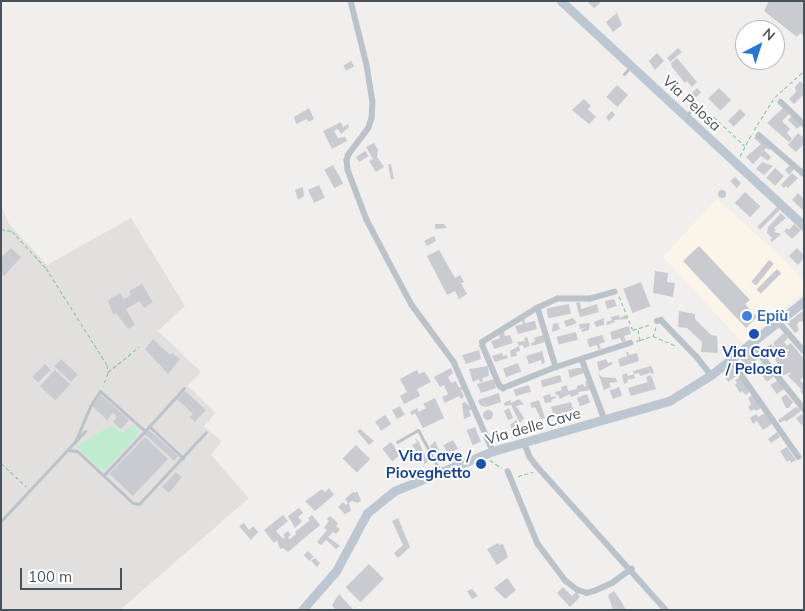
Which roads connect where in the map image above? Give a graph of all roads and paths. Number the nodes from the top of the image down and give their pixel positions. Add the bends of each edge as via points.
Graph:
1 (351, 1) edge
2 (561, 1) edge
3 (631, 64) junction
4 (804, 70) edge
5 (624, 74) dead end
6 (781, 102) dead end
7 (692, 109) dead end
8 (685, 116) junction
9 (804, 124) edge
10 (760, 135) dead end
11 (736, 163) junction
12 (804, 174) edge
13 (804, 226) edge
14 (1, 229) edge
15 (615, 292) joint
16 (804, 301) edge
17 (538, 308) junction
18 (768, 314) dead end
19 (657, 321) junction
20 (777, 322) junction
21 (638, 329) junction
22 (653, 336) junction
23 (640, 340) junction
24 (630, 343) joint
25 (751, 343) junction
26 (139, 347) dead end
27 (682, 348) dead end
28 (804, 351) edge
29 (582, 359) junction
30 (731, 360) junction
31 (556, 366) junction
32 (108, 373) junction
33 (711, 375) junction
34 (184, 388) dead end
35 (100, 391) junction
36 (804, 409) edge
37 (605, 420) junction
38 (149, 426) junction
39 (85, 431) dead end
40 (145, 431) junction
41 (206, 432) dead end
42 (75, 442) junction
43 (397, 442) dead end
44 (524, 442) junction
45 (68, 450) junction
46 (493, 451) junction
47 (481, 455) junction
48 (799, 457) dead end
49 (183, 458) junction
50 (1, 463) edge
51 (533, 468) dead end
52 (440, 471) junction
53 (508, 471) joint
54 (104, 475) junction
55 (511, 478) junction
56 (30, 490) junction
57 (1, 521) edge
58 (631, 570) junction
59 (302, 610) edge
60 (666, 610) edge

1 - 46 street via 373,101 369,128 349,155 348,170 386,258 412,306 454,362
2 - 3 street, Via Pelosa
3 - 5 lane
3 - 8 street, Via Pelosa
4 - 11 path via 769,105
6 - 9 street
7 - 8 lane
8 - 11 street, Via Pelosa
10 - 12 street
11 - 13 street, Via Pelosa
14 - 32 path via 12,231 46,268 107,365
15 - 17 street via 590,299 558,299
15 - 21 path via 633,330
16 - 20 street, Via delle Cave
17 - 31 street
17 - 31 street via 483,342 503,388
18 - 20 lane
19 - 21 path
19 - 22 path
19 - 33 street via 661,320 697,356
20 - 25 street, Via delle Cave
20 - 28 street
21 - 23 path
22 - 23 path
22 - 27 path
23 - 24 path
24 - 29 street
25 - 30 street, Via delle Cave
25 - 36 street
26 - 32 path
29 - 31 street
29 - 37 street
30 - 33 street, Via delle Cave
30 - 48 street
32 - 35 path
33 - 37 street, Via delle Cave via 669,400
34 - 38 lane
35 - 40 lane
35 - 42 lane
37 - 44 street, Via delle Cave
38 - 40 lane
38 - 49 lane
39 - 42 lane
40 - 54 lane
41 - 49 lane
42 - 45 lane
43 - 52 lane via 418,430
44 - 46 street, Via delle Cave
44 - 58 street via 536,465
45 - 54 lane via 78,451
45 - 56 lane
46 - 47 street, Via delle Cave
47 - 52 street, Via delle Cave
47 - 53 path
49 - 54 lane via 139,504 133,503
50 - 56 path
51 - 55 path via 536,472
52 - 59 street, Via delle Cave via 394,491 371,509 360,523 336,571
53 - 55 street
55 - 58 street via 538,544 566,581 587,593 612,583
56 - 57 lane
58 - 60 street

